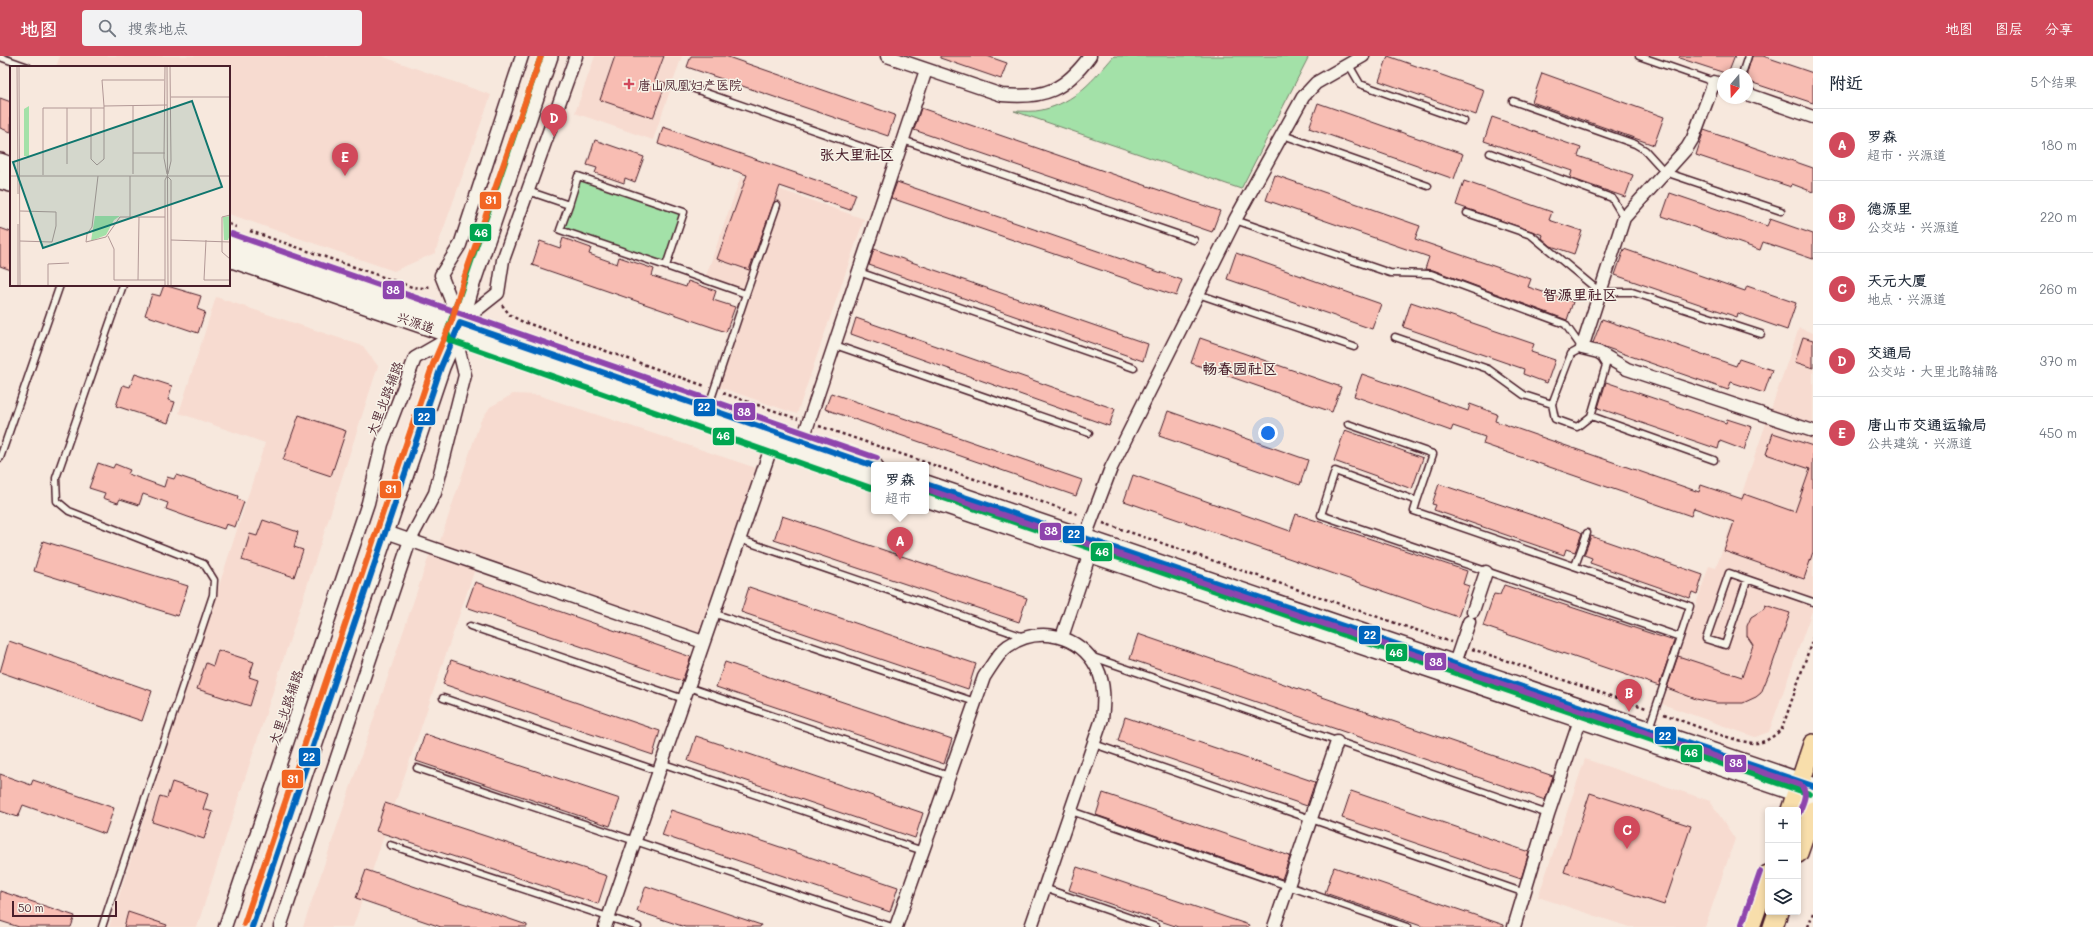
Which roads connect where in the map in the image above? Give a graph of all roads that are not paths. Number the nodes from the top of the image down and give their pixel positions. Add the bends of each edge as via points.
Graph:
1 (522, 56) edge
2 (549, 56) edge
3 (576, 56) edge
4 (887, 56) edge
5 (1090, 56) edge
6 (1363, 56) edge
7 (1639, 56) edge
8 (1748, 56) edge
9 (0, 57) edge
10 (1349, 65) junction
11 (25, 66) edge
12 (1744, 68) edge
13 (926, 70) junction
14 (1717, 84) edge
15 (686, 86) dead end
16 (1717, 86) edge
17 (1753, 96) edge
18 (1513, 101) dead end
19 (1813, 117) edge
20 (1464, 120) dead end
21 (1283, 135) junction
22 (903, 140) junction
23 (1490, 153) dead end
24 (897, 159) junction
25 (0, 162) edge
26 (10, 166) edge
27 (1665, 172) junction
28 (0, 180) edge
29 (10, 184) edge
30 (1428, 186) dead end
31 (528, 191) junction
32 (568, 205) junction
33 (777, 205) dead end
34 (1781, 211) dead end
35 (1467, 213) dead end
36 (1624, 218) junction
37 (1236, 220) junction
38 (1194, 240) dead end
39 (230, 242) edge
40 (230, 258) edge
41 (666, 266) junction
42 (859, 272) junction
43 (60, 286) edge
44 (123, 286) edge
45 (1600, 292) junction
46 (746, 294) junction
47 (1198, 294) junction
48 (458, 329) junction
49 (1761, 334) dead end
50 (1395, 338) dead end
51 (834, 345) junction
52 (1354, 347) dead end
53 (1582, 348) junction
54 (1598, 352) junction
55 (1134, 368) dead end
56 (1552, 404) junction
57 (707, 409) junction
58 (1591, 416) junction
59 (1348, 424) dead end
60 (1813, 431) edge
61 (1089, 433) dead end
62 (802, 442) junction
63 (772, 445) junction
64 (0, 458) edge
65 (1714, 460) dead end
66 (871, 465) edge
67 (871, 479) edge
68 (929, 485) edge
69 (929, 499) edge
70 (1418, 501) junction
71 (386, 532) junction
72 (1587, 533) dead end
73 (739, 539) junction
74 (410, 540) junction
75 (1088, 545) junction
76 (1576, 566) junction
77 (1486, 572) junction
78 (1747, 580) junction
79 (1813, 602) edge
80 (713, 613) junction
81 (470, 626) dead end
82 (1024, 637) junction
83 (1062, 637) junction
84 (1680, 637) junction
85 (703, 642) junction
86 (1089, 655) junction
87 (1455, 663) junction
88 (686, 693) junction
89 (443, 698) dead end
90 (975, 702) junction
91 (1580, 720) junction
92 (1649, 729) junction
93 (1337, 742) junction
94 (1094, 744) junction
95 (1813, 744) edge
96 (660, 767) junction
97 (417, 768) dead end
98 (949, 776) junction
99 (1803, 794) edge
100 (1070, 811) junction
101 (1813, 811) edge
102 (1548, 814) junction
103 (1311, 819) junction
104 (634, 841) junction
105 (390, 845) dead end
106 (1801, 845) edge
107 (923, 851) junction
108 (1767, 879) edge
109 (1288, 886) junction
110 (1044, 888) junction
111 (1525, 893) junction
112 (1777, 915) edge
113 (606, 922) edge
114 (102, 927) edge
115 (225, 927) edge
116 (252, 927) edge
117 (280, 927) edge
118 (638, 927) edge
119 (892, 927) edge
120 (896, 927) edge
121 (1031, 927) edge
122 (1156, 927) edge
123 (1274, 927) edge
124 (1407, 927) edge
125 (1514, 927) edge
126 (1750, 927) edge
127 (1773, 927) edge

1 - 48 street via 460,245 441,275
2 - 48 main road
3 - 31 street
4 - 13 street
5 - 13 street via 1077,74 1061,86 1038,95 1002,95
6 - 10 street
7 - 14 lane
8 - 12 lane
9 - 11 lane
10 - 20 lane via 1360,84
10 - 21 street via 1316,83 1303,97
13 - 22 street
15 - 24 lane
16 - 27 street via 1687,148
17 - 19 street
18 - 27 lane via 1635,144 1645,150
21 - 30 lane
21 - 37 street
22 - 24 street
22 - 38 lane
23 - 36 lane via 1612,198
24 - 42 street
25 - 26 main road
27 - 34 lane
27 - 36 street
28 - 29 main road
31 - 32 lane
31 - 48 street, 大里北路辅路 via 503,260 498,293
32 - 41 lane via 560,230
32 - 41 lane via 578,176 684,212
33 - 46 lane
35 - 45 lane via 1531,235
36 - 45 street
37 - 47 street
37 - 53 lane via 1390,274 1431,274 1565,324
39 - 48 main road, 兴源道
40 - 48 main road, 兴源道
41 - 46 lane
42 - 51 street
42 - 55 lane
43 - 64 lane
44 - 114 lane via 56,478 57,501 69,511 204,564 214,580 214,588
45 - 49 lane via 1632,292
45 - 53 street
46 - 57 lane
47 - 52 lane
47 - 75 street via 1111,468 1092,519
48 - 57 main road, 兴源道
48 - 63 main road, 兴源道
48 - 71 main road via 441,366
48 - 74 street via 465,375 435,493
48 - 115 street, 大里北路辅路 via 415,358 382,444 368,503
50 - 56 lane via 1488,369 1524,395
51 - 61 lane
51 - 62 street
53 - 54 street
53 - 56 lane via 1571,354
54 - 58 lane via 1606,365
54 - 60 street via 1627,369
56 - 58 lane via 1555,420 1577,427
57 - 62 main road, 兴源道
58 - 65 lane
59 - 70 lane via 1433,454
62 - 66 main road, 兴源道
63 - 67 main road, 兴源道
63 - 73 street
68 - 75 main road
69 - 75 main road
70 - 76 lane via 1414,511
70 - 77 lane via 1335,471 1321,515
71 - 74 street
71 - 116 main road
72 - 76 lane
73 - 80 street
73 - 82 lane
74 - 85 street
74 - 117 street
75 - 83 street
75 - 87 main road
75 - 91 main road
76 - 84 lane via 1690,606
77 - 84 lane
77 - 87 street
78 - 78 lane via 1729,573 1706,639 1725,646
78 - 79 lane
80 - 85 street
80 - 90 lane
81 - 88 lane
82 - 83 street via 1043,634
82 - 90 street via 1007,647 994,661 984,677
83 - 86 street via 1077,644
84 - 92 lane
85 - 88 street
86 - 93 lane
86 - 94 street via 1098,669 1104,702
87 - 92 main road
88 - 96 street
88 - 98 lane
89 - 96 lane
90 - 98 street
91 - 99 main road
91 - 102 street
92 - 99 main road
93 - 102 lane
93 - 103 street
94 - 100 street
94 - 103 lane
95 - 99 main road
96 - 104 street
96 - 107 lane
97 - 104 lane
98 - 107 street
100 - 109 lane
100 - 110 street
101 - 106 main road
102 - 111 street
103 - 109 street
103 - 111 lane
104 - 113 street
104 - 119 lane
105 - 113 lane
107 - 120 street
108 - 126 main road
109 - 123 street
109 - 124 lane
110 - 121 street
110 - 122 lane
111 - 125 street
112 - 127 main road
113 - 118 lane

